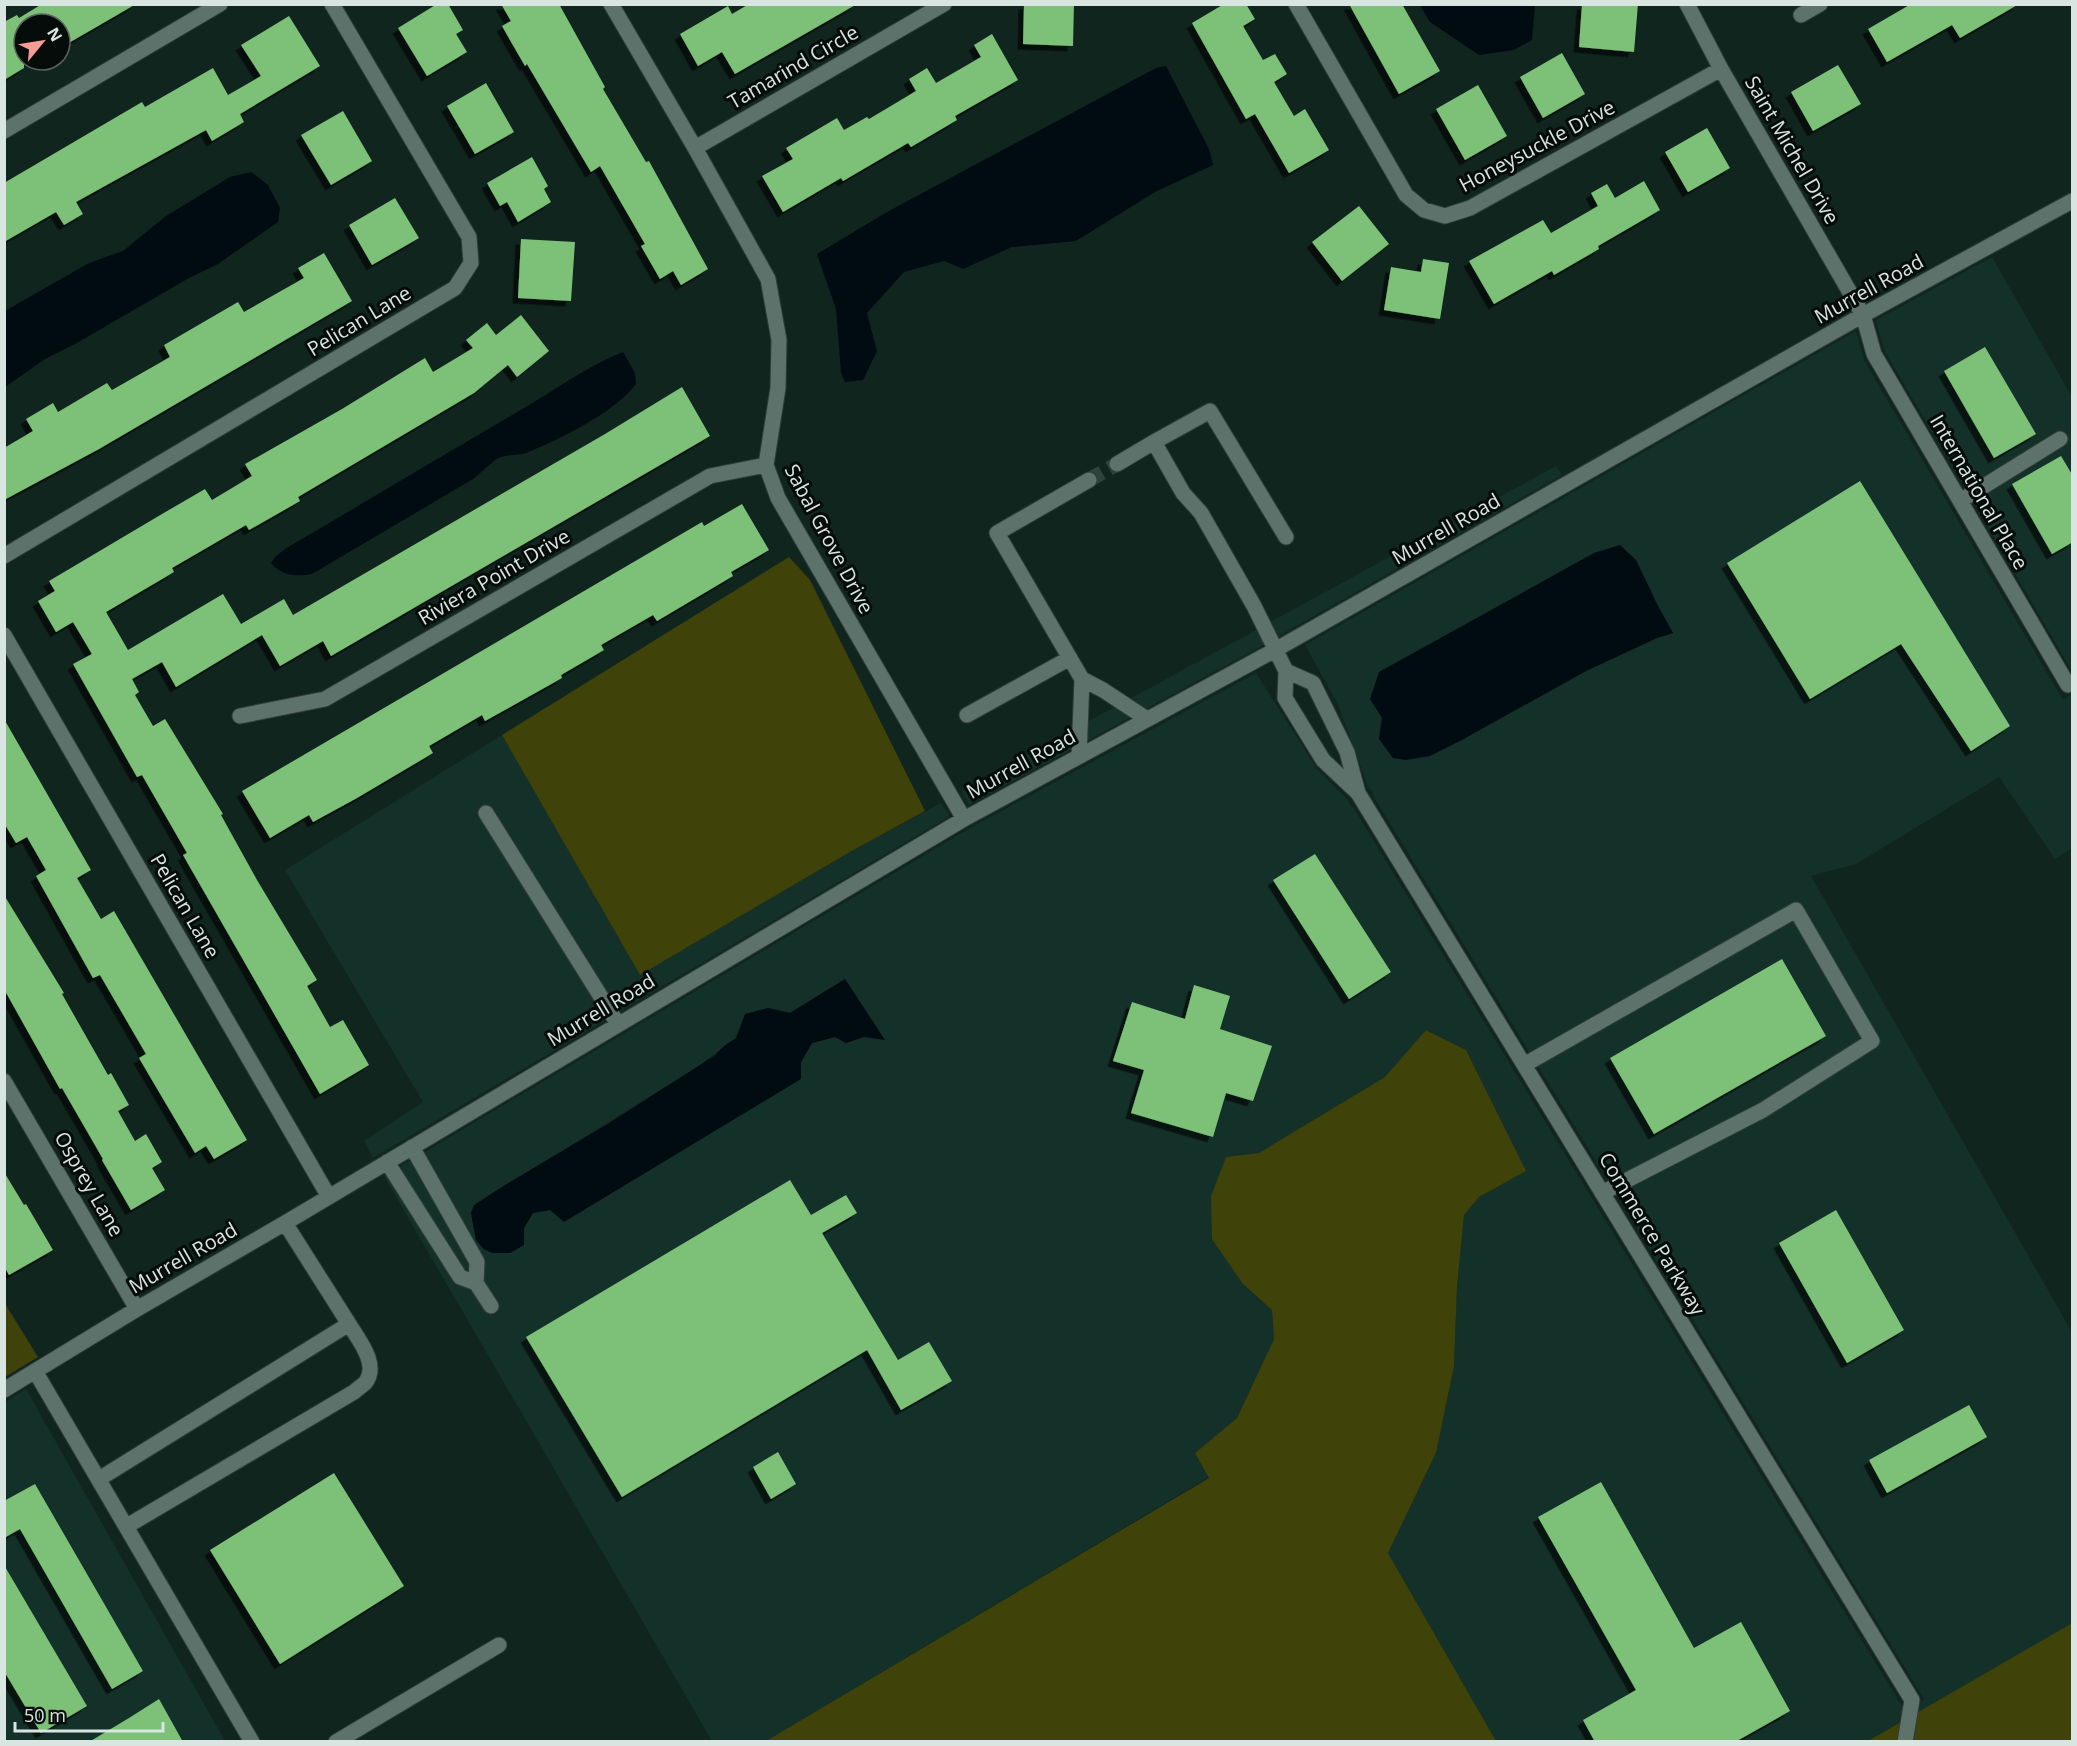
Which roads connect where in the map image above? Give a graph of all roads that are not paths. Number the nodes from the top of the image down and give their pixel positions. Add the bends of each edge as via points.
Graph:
1 (220, 4) edge
2 (332, 4) edge
3 (611, 4) edge
4 (944, 4) edge
5 (1296, 4) edge
6 (1687, 4) edge
7 (1820, 4) edge
8 (1801, 15) dead end
9 (1721, 69) junction
10 (4, 131) edge
11 (695, 148) junction
12 (2073, 201) edge
13 (1863, 315) junction
14 (2060, 440) dead end
15 (1154, 442) junction
16 (1117, 464) tunnel mouth
17 (766, 465) junction
18 (1089, 480) tunnel mouth
19 (1960, 501) junction
20 (1286, 537) dead end
21 (4, 556) edge
22 (4, 635) edge
23 (1275, 650) junction
24 (1070, 658) junction
25 (1286, 671) junction
26 (1082, 679) junction
27 (2068, 686) dead end
28 (967, 715) dead end
29 (240, 716) dead end
30 (1147, 719) junction
31 (1079, 756) junction
32 (1358, 793) junction
33 (486, 813) dead end
34 (964, 819) junction
35 (618, 1024) junction
36 (1524, 1065) junction
37 (4, 1081) edge
38 (412, 1147) junction
39 (387, 1162) junction
40 (1602, 1193) junction
41 (329, 1197) junction
42 (285, 1223) junction
43 (476, 1283) junction
44 (491, 1306) dead end
45 (137, 1309) junction
46 (349, 1324) junction
47 (35, 1371) junction
48 (4, 1390) edge
49 (99, 1479) junction
50 (127, 1526) junction
51 (499, 1645) dead end
52 (252, 1742) edge
53 (336, 1742) edge
54 (1905, 1742) edge

1 - 10 street
2 - 21 street, Pelican Lane via 469,237 471,264 455,288
3 - 11 street, Sabal Grove Drive
4 - 11 street, Tamarind Circle
5 - 9 street, Honeysuckle Drive via 1406,195 1424,210 1445,216 1470,208
6 - 9 street, Saint Michel Drive
7 - 8 street
9 - 13 street, Saint Michel Drive
11 - 17 street, Sabal Grove Drive via 768,279 779,340 778,388
12 - 13 street, Murrell Road
13 - 19 street, International Place via 1874,354
13 - 23 street, Murrell Road
14 - 19 street
15 - 16 street
15 - 20 street via 1210,411
15 - 23 street, Commerce Parkway via 1183,493 1201,513
17 - 29 street, Riviera Point Drive via 710,476 325,699
17 - 34 street, Sabal Grove Drive via 778,498
18 - 24 street via 998,533
19 - 27 street, International Place
22 - 41 street, Pelican Lane
23 - 25 street, Commerce Parkway
23 - 30 street, Murrell Road
24 - 26 street
24 - 28 street
25 - 32 street, Commerce Parkway via 1284,698 1323,760
25 - 32 street, Commerce Parkway via 1313,683 1347,752
26 - 30 street
26 - 31 street
30 - 31 street, Murrell Road
31 - 34 street, Murrell Road
32 - 36 street, Commerce Parkway
33 - 35 street
34 - 35 street, Murrell Road
35 - 38 street, Murrell Road
36 - 40 street, Commerce Parkway
36 - 40 street via 1796,910 1872,1041 1763,1110
37 - 45 street, Osprey Lane
38 - 39 street, Murrell Road
38 - 43 street via 477,1262
39 - 41 street, Murrell Road
39 - 43 street via 460,1277
40 - 54 street, Commerce Parkway via 1912,1700
41 - 42 street, Murrell Road
42 - 45 street, Murrell Road
42 - 46 street
43 - 44 street
45 - 47 street, Murrell Road
46 - 49 street
46 - 50 street via 366,1352 370,1368 367,1381
47 - 48 street, Murrell Road
47 - 49 street
49 - 50 street
50 - 52 street
51 - 53 street

